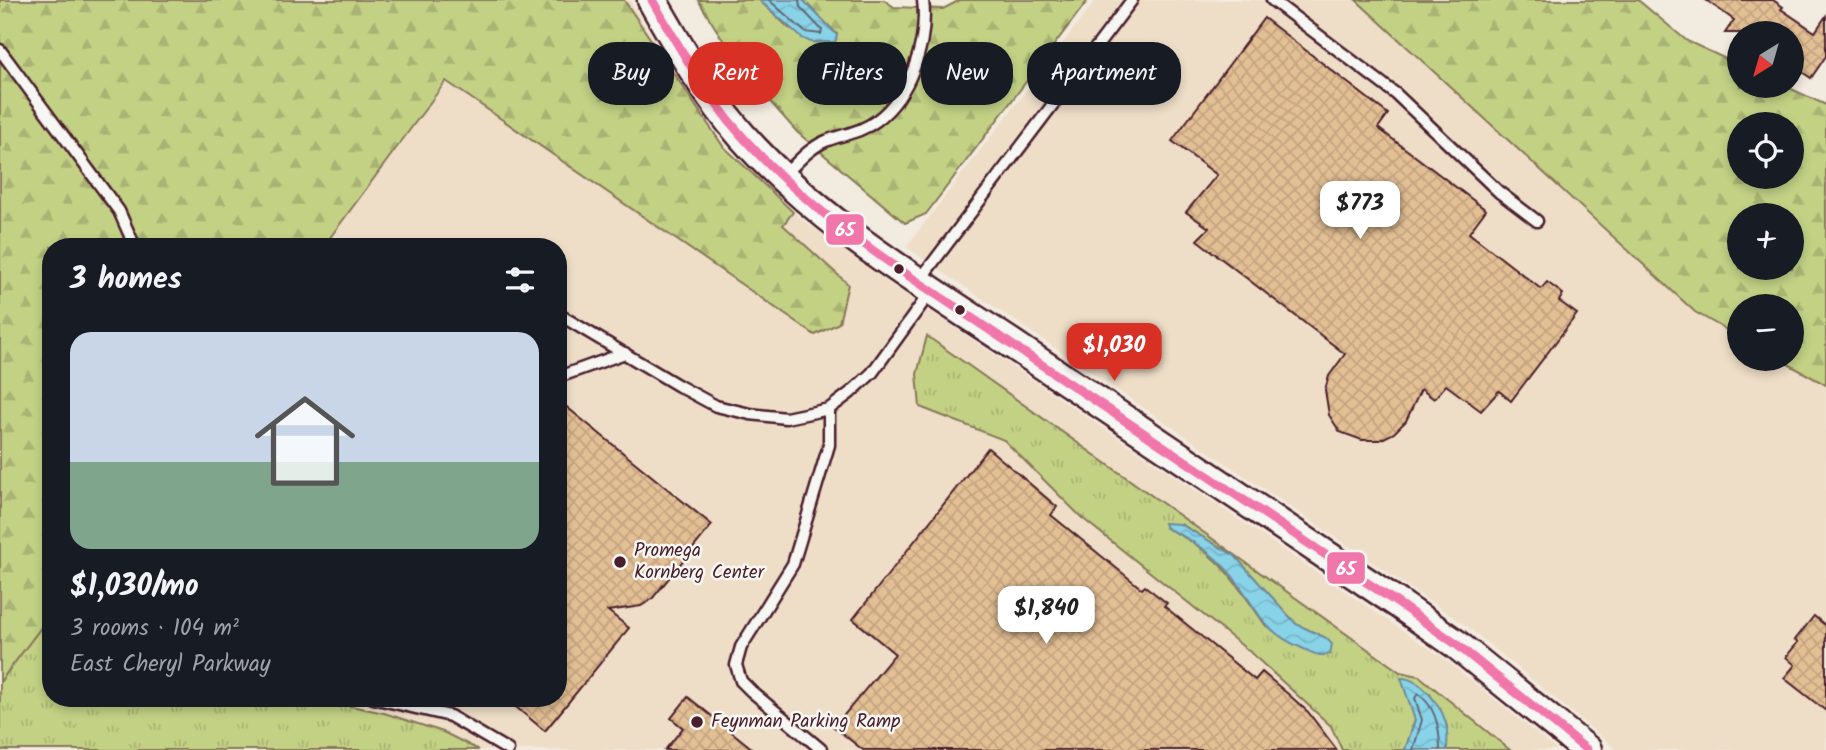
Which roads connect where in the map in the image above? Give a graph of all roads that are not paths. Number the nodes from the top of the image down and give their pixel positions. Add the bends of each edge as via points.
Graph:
1 (652, 0) edge
2 (923, 0) edge
3 (1132, 0) edge
4 (1272, 0) edge
5 (0, 50) edge
6 (782, 177) junction
7 (1537, 221) dead end
8 (131, 238) edge
9 (925, 286) junction
10 (567, 319) edge
11 (625, 354) junction
12 (567, 373) edge
13 (829, 408) junction
14 (412, 707) edge
15 (508, 750) edge
16 (822, 750) edge
17 (1587, 750) edge

1 - 6 street via 709,94
2 - 6 lane via 921,49 898,99 875,122 817,146
3 - 9 lane
4 - 7 lane via 1396,94 1499,192
5 - 8 lane via 119,211
6 - 9 street via 836,223
9 - 13 lane via 872,373
9 - 17 street via 1399,604
10 - 11 lane
11 - 12 lane
11 - 13 lane via 716,406 786,418
13 - 16 lane via 830,444 793,564 741,647 736,665 741,681 751,691
14 - 15 lane via 450,716

